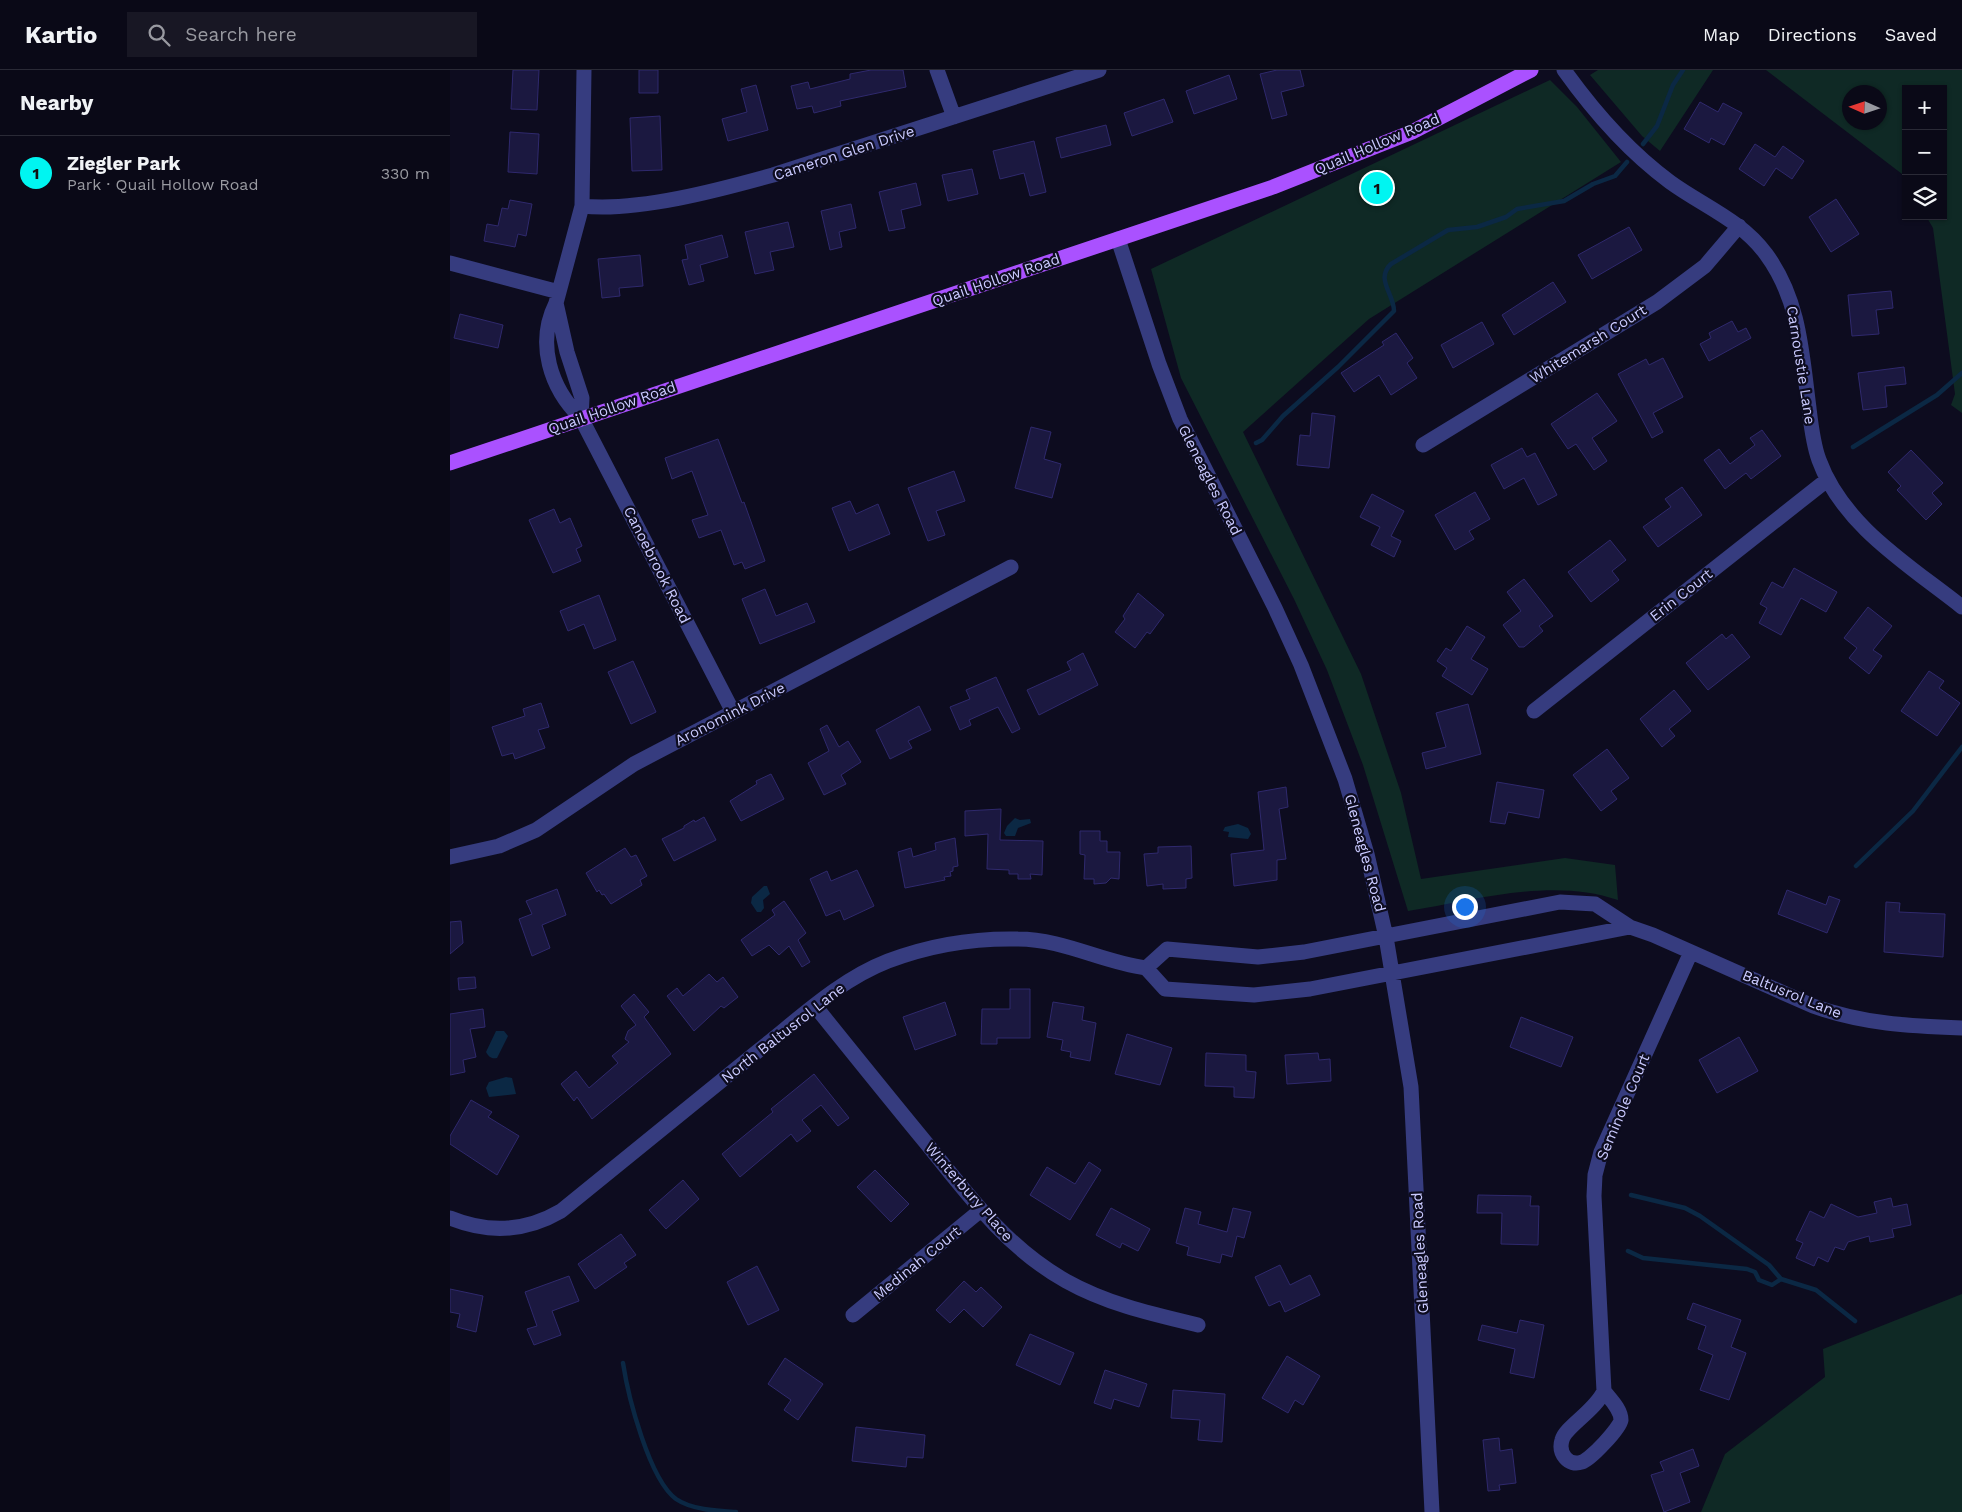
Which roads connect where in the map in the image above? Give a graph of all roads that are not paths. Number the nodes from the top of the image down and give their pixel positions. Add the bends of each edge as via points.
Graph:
1 (584, 70) edge
2 (937, 70) edge
3 (1099, 70) edge
4 (1531, 70) edge
5 (1564, 70) edge
6 (954, 117) junction
7 (582, 206) junction
8 (1739, 226) junction
9 (1118, 238) junction
10 (450, 263) edge
11 (558, 298) junction
12 (581, 418) junction
13 (1423, 445) dead end
14 (450, 463) edge
15 (1828, 480) junction
16 (1011, 567) dead end
17 (1962, 607) edge
18 (1534, 710) dead end
19 (733, 712) junction
20 (450, 857) edge
21 (1630, 927) junction
22 (1386, 937) junction
23 (1691, 952) junction
24 (1146, 968) junction
25 (1392, 973) junction
26 (814, 1006) junction
27 (1962, 1028) edge
28 (981, 1210) junction
29 (450, 1218) edge
30 (853, 1315) dead end
31 (1198, 1325) dead end
32 (1604, 1391) junction
33 (1432, 1512) edge

1 - 7 street, Canoebrook Road
2 - 6 street
3 - 6 street, Cameron Glen Drive
4 - 9 main road, Quail Hollow Road via 1367,152
5 - 8 street, Carnoustie Lane via 1590,106 1650,167
6 - 7 street, Cameron Glen Drive via 726,188 642,203 598,208
7 - 11 street, Canoebrook Road
8 - 13 street, Whitemarsh Court via 1705,266 1665,296
8 - 15 street, Carnoustie Lane via 1765,252 1788,290 1801,344 1812,433 1818,459
9 - 12 main road, Quail Hollow Road
9 - 22 street, Gleneagles Road via 1158,364 1180,419 1276,608 1317,702 1353,804
10 - 11 street
11 - 12 street, Canoebrook Road via 567,352 582,398
11 - 12 street, Canoebrook Road via 549,318 546,338 550,371 566,403
12 - 14 main road, Quail Hollow Road
12 - 19 street, Canoebrook Road
15 - 17 street, Carnoustie Lane via 1858,523
15 - 18 street, Erin Court
16 - 19 street, Aronomink Drive
19 - 20 street, Aronomink Drive via 634,764 536,830 499,846
21 - 22 street, Baltusrol Lane via 1596,904 1560,902
21 - 23 street, Baltusrol Lane
21 - 25 street
22 - 24 street via 1258,957 1167,950
22 - 25 street, Gleneagles Road
23 - 27 street, Baltusrol Lane via 1838,1015 1901,1026
23 - 32 street, Seminole Court via 1601,1152 1595,1175
24 - 25 street via 1165,988 1254,995 1310,989
24 - 26 street, North Baltusrol Lane via 1050,942 984,939 937,946 887,961
25 - 33 street, Gleneagles Road via 1411,1087
26 - 28 street, Winterbury Place
26 - 29 street, North Baltusrol Lane via 561,1211 533,1225 498,1230 467,1225
28 - 30 street, Medinah Court
28 - 31 street, Winterbury Place via 1012,1243 1066,1282 1127,1308
32 - 32 street via 1599,1403 1562,1437 1560,1449 1565,1459 1584,1462 1618,1428 1621,1420 1619,1410

